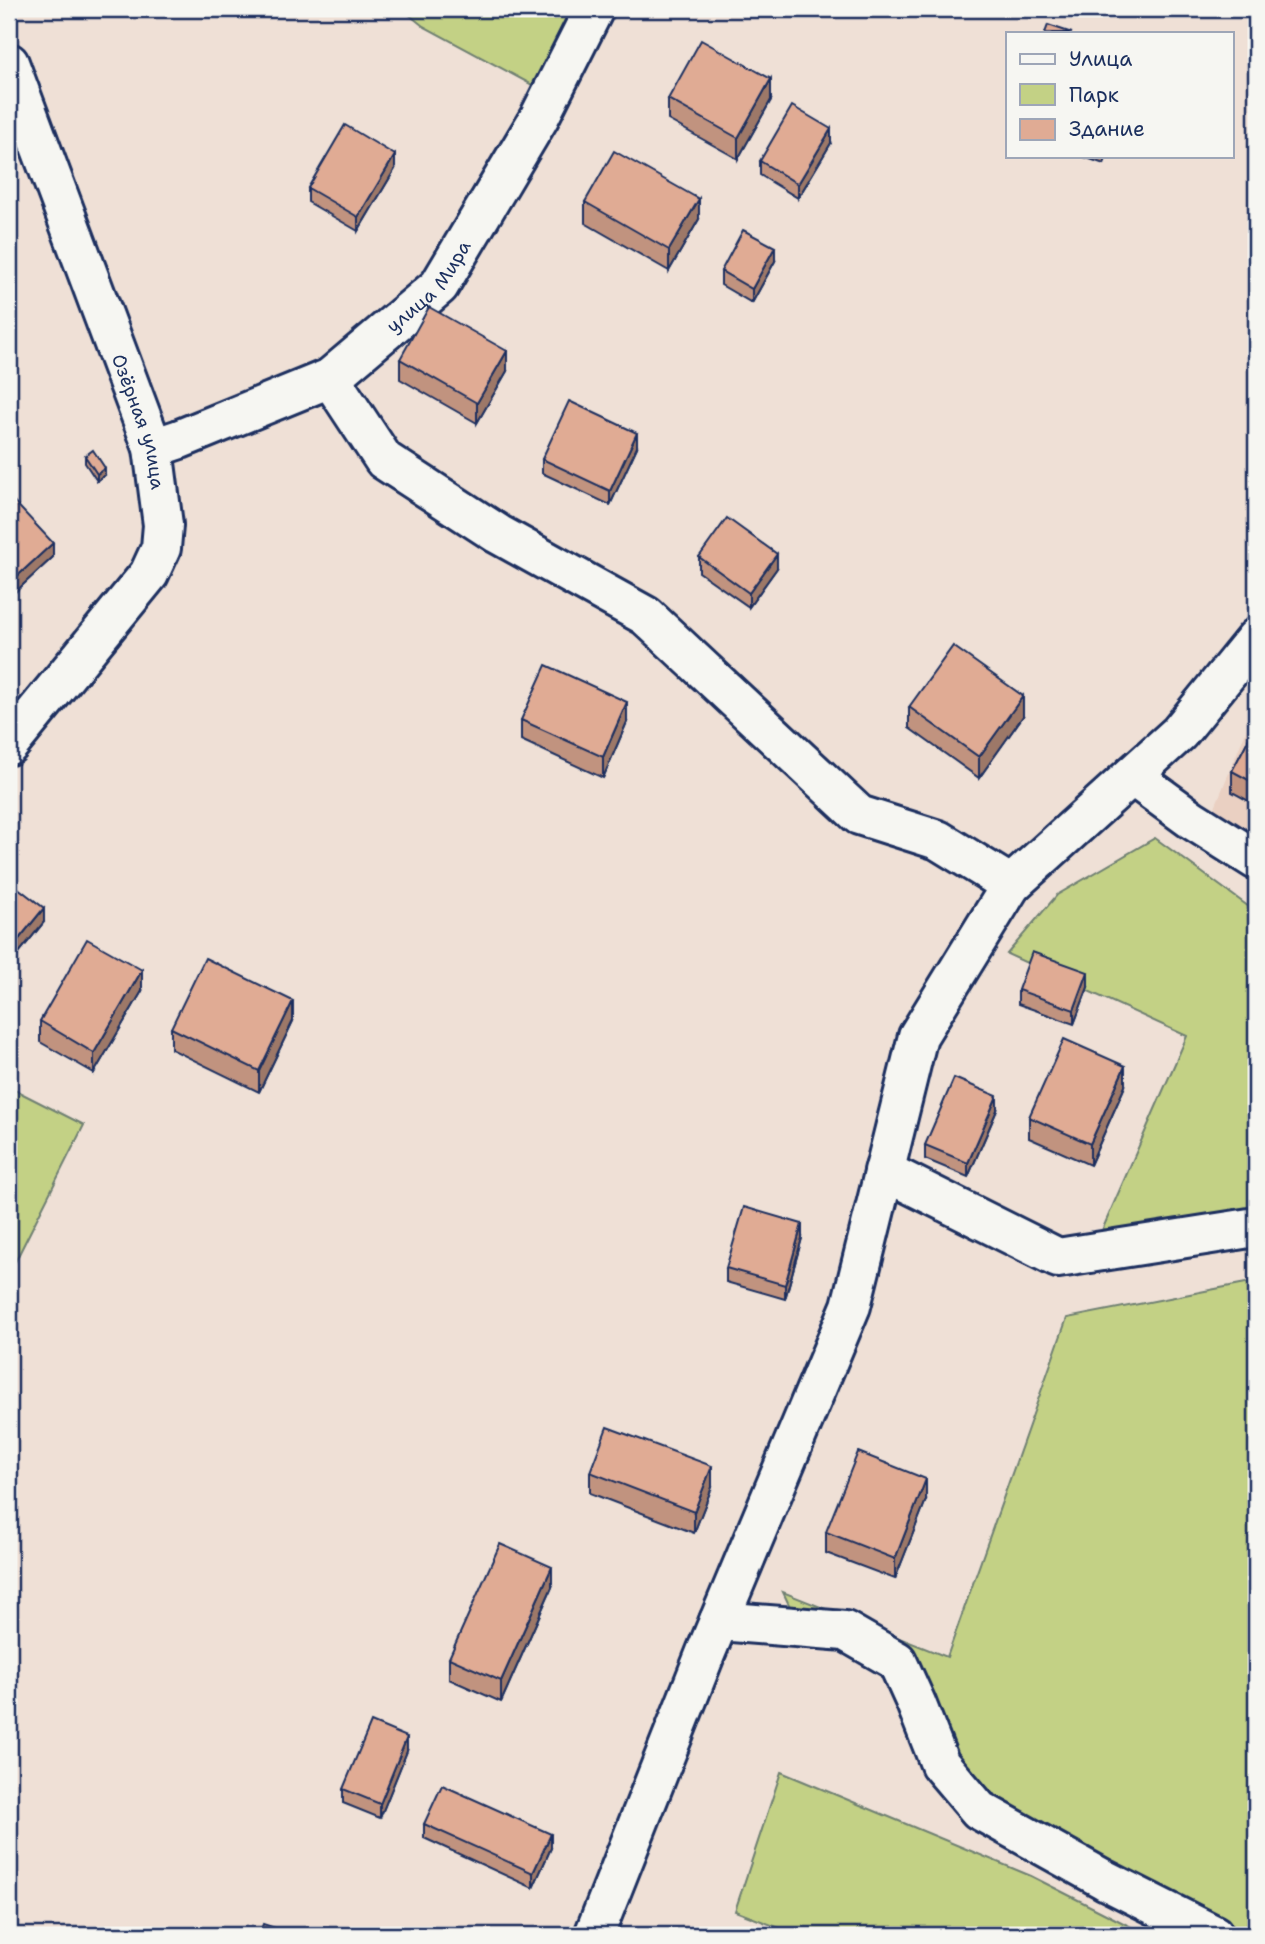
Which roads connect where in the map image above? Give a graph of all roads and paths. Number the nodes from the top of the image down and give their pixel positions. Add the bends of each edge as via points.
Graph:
1 (594, 9) edge
2 (9, 63) edge
3 (330, 378) junction
4 (153, 448) junction
5 (1256, 638) edge
6 (9, 745) edge
7 (1132, 776) junction
8 (1256, 860) edge
9 (1011, 885) junction
10 (884, 1171) junction
11 (1256, 1227) edge
12 (719, 1621) junction
13 (594, 1935) edge
14 (1214, 1935) edge

1 - 3 street, улица Мира via 539,118 439,286
2 - 4 street, Озёрная улица
3 - 4 street, улица Мира
3 - 9 street via 384,460 498,534 646,616 859,815 938,840
4 - 6 street, Озёрная улица via 163,525 157,558 149,574
5 - 7 street via 1179,733
7 - 8 street
7 - 9 street
9 - 10 street via 918,1036
10 - 11 street via 1059,1258
10 - 12 street via 851,1306
12 - 13 street
12 - 14 street via 845,1631 897,1661 940,1764 979,1810

